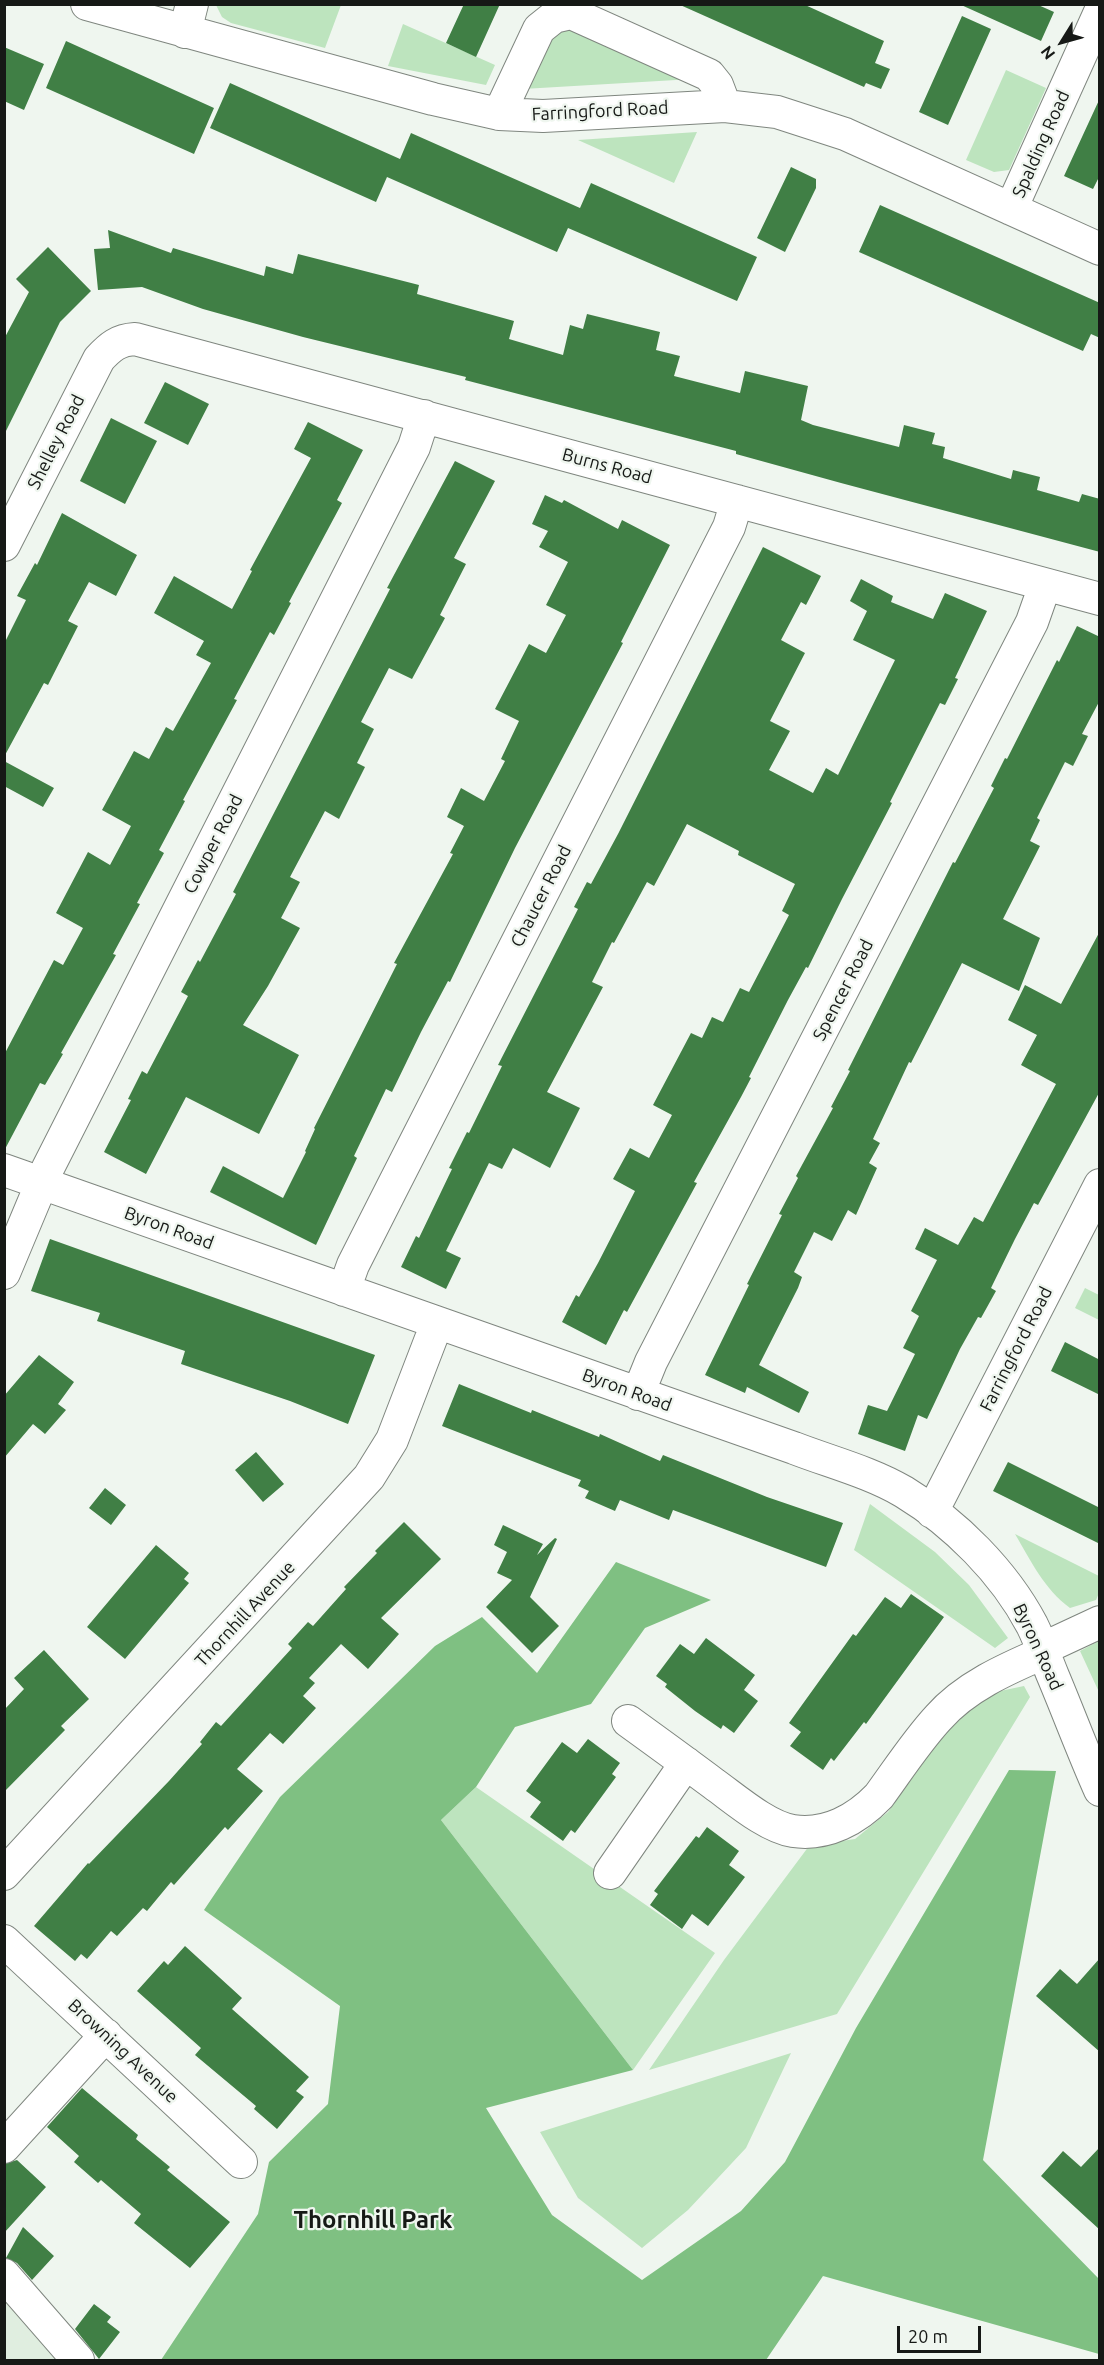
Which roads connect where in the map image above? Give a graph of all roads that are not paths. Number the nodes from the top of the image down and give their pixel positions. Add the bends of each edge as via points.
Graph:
1 (87, 4) edge
2 (1100, 12) edge
3 (189, 18) edge
4 (725, 105) junction
5 (499, 114) junction
6 (1011, 209) junction
7 (1100, 249) edge
8 (114, 344) joint
9 (424, 416) junction
10 (737, 501) junction
11 (4, 545) edge
12 (1045, 585) junction
13 (1100, 599) edge
14 (4, 1170) edge
15 (42, 1183) junction
16 (1100, 1185) edge
17 (4, 1273) edge
18 (344, 1290) junction
19 (437, 1323) junction
20 (638, 1394) junction
21 (932, 1512) junction
22 (1100, 1622) edge
23 (1043, 1651) junction
24 (628, 1721) dead end
25 (686, 1763) junction
26 (1100, 1790) edge
27 (610, 1873) dead end
28 (4, 1874) edge
29 (4, 1941) edge
30 (106, 2035) junction
31 (4, 2147) edge
32 (241, 2162) dead end
33 (4, 2275) edge
34 (78, 2361) edge

1 - 3 street, Farringford Road
2 - 6 street, Spalding Road
3 - 5 street, Farringford Road via 433,99
4 - 5 street, Farringford Road via 543,116
4 - 5 street via 709,75 571,12 554,17 539,29
4 - 6 street, Farringford Road via 777,112 821,125
6 - 7 street, Farringford Road
8 - 9 street, Burns Road via 145,340
8 - 11 street, Shelley Road via 99,359
9 - 10 street, Burns Road
9 - 15 street, Cowper Road via 414,447
10 - 12 street, Burns Road
10 - 18 street, Chaucer Road via 729,527 353,1265
12 - 13 street, Burns Road
12 - 20 street, Spencer Road via 1032,622
14 - 15 street, Byron Road
15 - 17 street, Cowper Road
15 - 18 street, Byron Road
16 - 21 street, Farringford Road
18 - 19 street, Byron Road
19 - 20 street, Byron Road
19 - 28 street, Thornhill Avenue via 392,1440 369,1477
20 - 21 street, Byron Road via 878,1479
21 - 23 street, Byron Road via 968,1543 1009,1589
22 - 23 street
23 - 25 street via 1002,1671 954,1702 868,1807 825,1830 792,1831 778,1826
23 - 26 street, Byron Road
24 - 25 street
25 - 27 street
29 - 30 street, Browning Avenue
30 - 31 street
30 - 32 street, Browning Avenue
33 - 34 street

